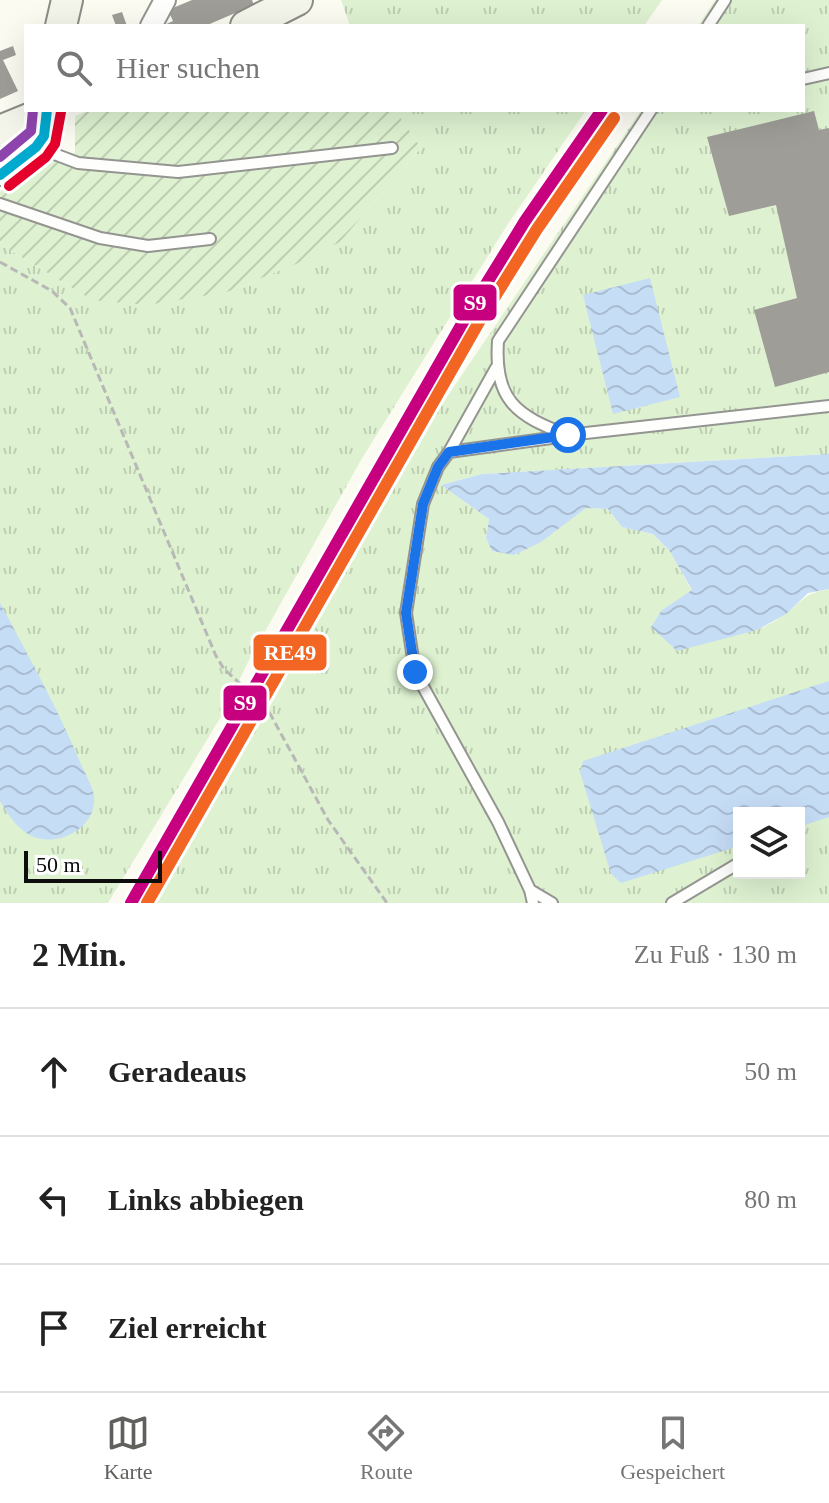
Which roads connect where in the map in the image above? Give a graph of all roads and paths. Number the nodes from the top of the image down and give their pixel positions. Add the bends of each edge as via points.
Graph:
1 (67, 0) edge
2 (165, 0) edge
3 (297, 0) edge
4 (725, 0) edge
5 (61, 24) edge
6 (152, 24) edge
7 (250, 24) edge
8 (709, 24) edge
9 (829, 73) edge
10 (805, 79) edge
11 (46, 112) edge
12 (48, 112) edge
13 (652, 112) edge
14 (0, 131) edge
15 (36, 147) junction
16 (392, 148) dead end
17 (0, 175) edge
18 (0, 204) edge
19 (210, 239) dead end
20 (0, 262) edge
21 (496, 368) junction
22 (829, 406) edge
23 (568, 435) junction
24 (449, 452) junction
25 (733, 867) edge
26 (530, 890) junction
27 (387, 903) edge
28 (533, 903) edge
29 (552, 903) edge
30 (672, 903) edge

1 - 5 main road
2 - 6 street
3 - 7 main road
4 - 8 lane
9 - 10 lane
11 - 14 main road
12 - 15 street via 44,136
13 - 21 lane via 498,341
15 - 16 lane via 78,163 178,172
15 - 17 street
18 - 19 lane via 112,240 148,246
20 - 27 path via 52,291 70,308 216,656 267,708 328,820
21 - 23 lane via 502,389 517,410 536,424
21 - 24 lane
22 - 23 lane
23 - 24 lane
24 - 26 lane via 423,504 406,613 415,672
25 - 30 lane
26 - 28 lane
26 - 29 lane

